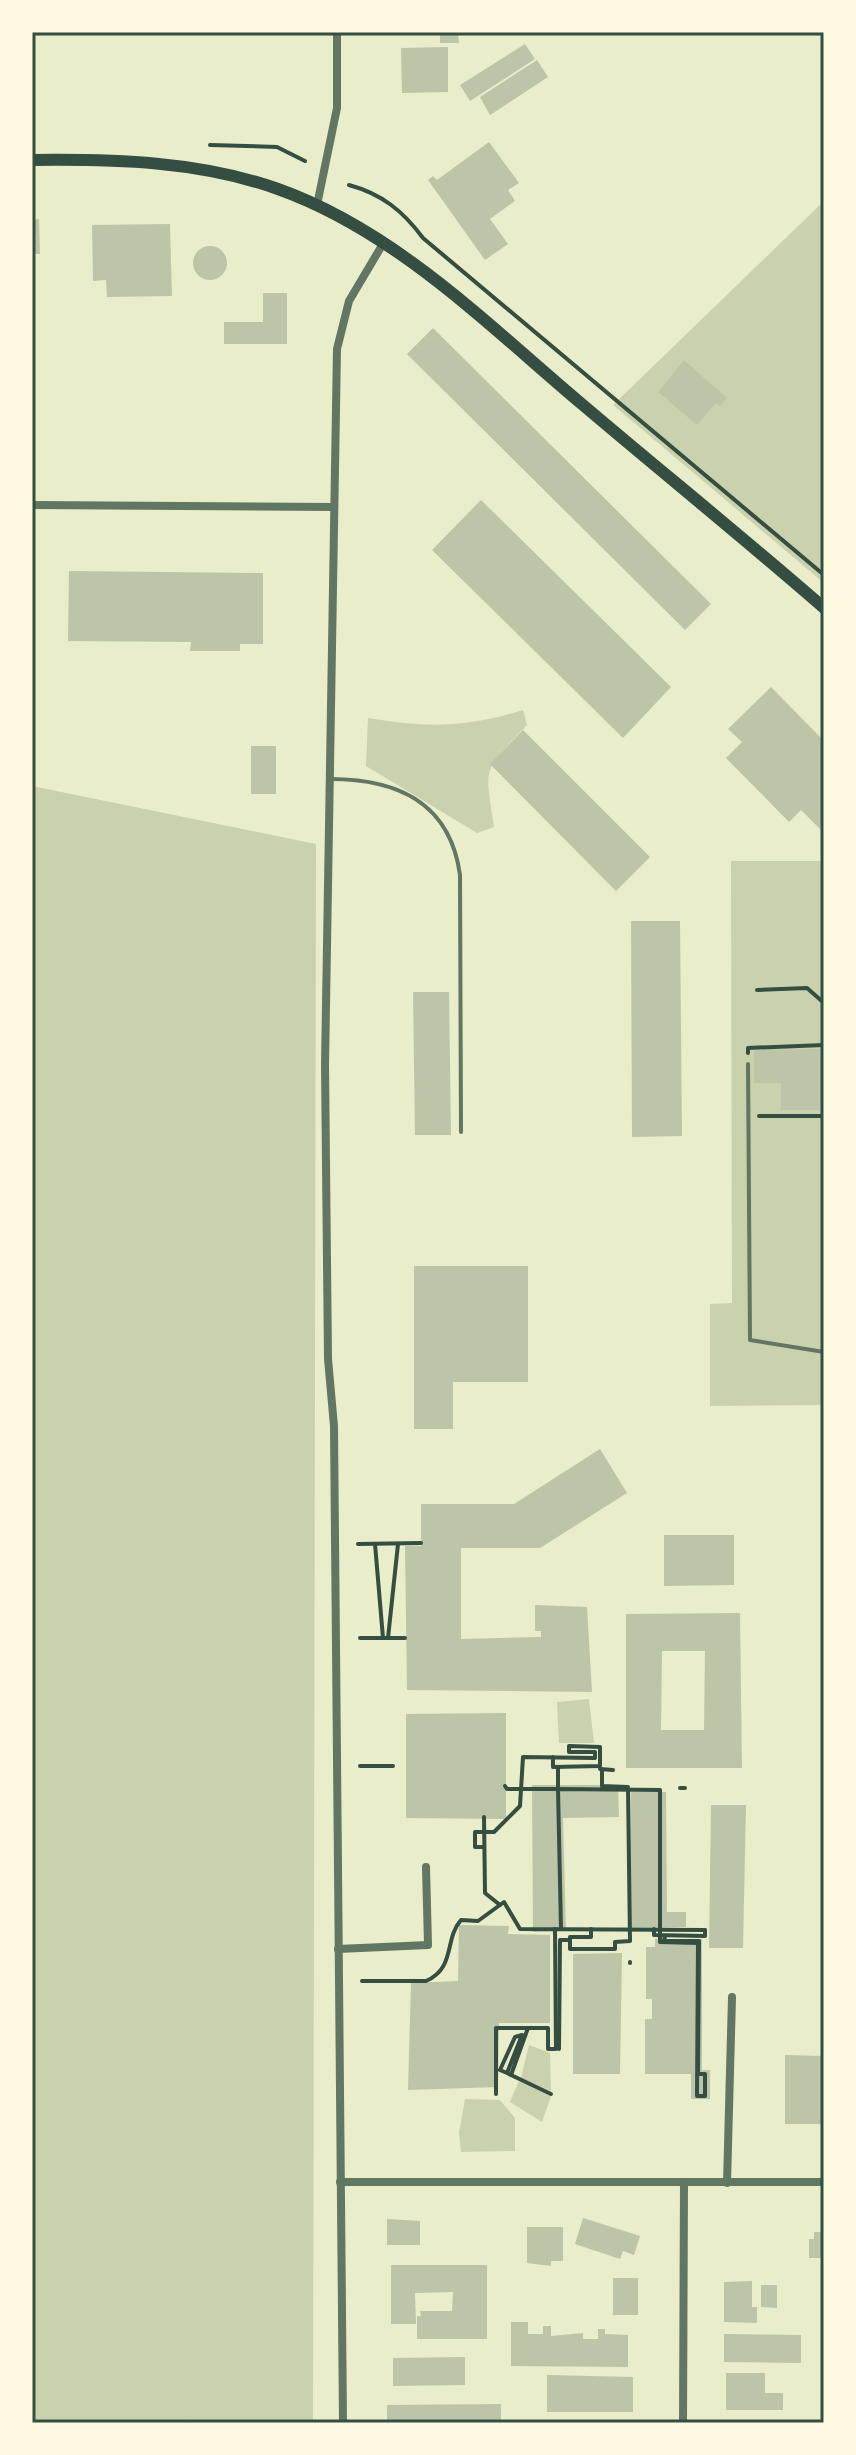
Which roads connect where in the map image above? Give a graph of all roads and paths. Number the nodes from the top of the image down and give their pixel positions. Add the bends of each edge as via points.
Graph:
1 (337, 32) edge
2 (210, 145) dead end
3 (32, 160) edge
4 (305, 161) dead end
5 (349, 185) dead end
6 (317, 205) junction
7 (384, 242) junction
8 (32, 505) edge
9 (334, 507) junction
10 (824, 575) edge
11 (824, 608) edge
12 (330, 779) junction
13 (757, 990) dead end
14 (824, 1003) edge
15 (824, 1045) edge
16 (748, 1064) joint
17 (748, 1116) junction
18 (824, 1116) edge
19 (461, 1132) dead end
20 (824, 1352) edge
21 (421, 1543) dead end
22 (358, 1544) dead end
23 (375, 1544) junction
24 (398, 1544) junction
25 (360, 1638) dead end
26 (386, 1638) junction
27 (405, 1638) dead end
28 (553, 1757) junction
29 (360, 1766) dead end
30 (393, 1766) dead end
31 (558, 1767) junction
32 (601, 1768) junction
33 (613, 1770) dead end
34 (505, 1789) dead end
35 (521, 1789) junction
36 (558, 1789) junction
37 (484, 1817) dead end
38 (484, 1832) junction
39 (484, 1847) junction
40 (426, 1867) dead end
41 (500, 1905) junction
42 (454, 1916) dead end
43 (461, 1920) junction
44 (558, 1929) junction
45 (591, 1929) junction
46 (630, 1929) junction
47 (654, 1929) junction
48 (665, 1936) junction
49 (570, 1940) junction
50 (338, 1949) junction
51 (362, 1981) dead end
52 (732, 1997) dead end
53 (528, 2028) junction
54 (554, 2049) junction
55 (509, 2074) junction
56 (496, 2094) dead end
57 (551, 2094) dead end
58 (340, 2182) junction
59 (824, 2182) edge
60 (684, 2183) junction
61 (727, 2183) junction
62 (343, 2423) edge
63 (683, 2423) edge

1 - 6 street via 337,108
2 - 4 path via 277,147
3 - 6 main road via 137,161 215,171
5 - 10 path via 404,212 423,238
6 - 7 main road
7 - 9 street via 342,317
7 - 11 main road
8 - 9 street
9 - 12 street
12 - 19 lane via 369,780 404,793 432,813 453,843 460,875
12 - 50 street via 325,1081
13 - 14 path via 807,988
15 - 16 path via 748,1048
16 - 17 lane
17 - 18 path
17 - 20 lane via 750,1340
21 - 24 path
22 - 23 path
23 - 24 path
23 - 26 path
24 - 26 path
25 - 26 path
26 - 27 path
28 - 31 path via 553,1767
28 - 32 path via 595,1758 595,1752 569,1752 569,1746 600,1747
28 - 35 path via 523,1757
29 - 30 path
31 - 32 path
31 - 36 path
32 - 33 path
32 - 46 path via 602,1786 628,1787
34 - 35 path
35 - 36 path
35 - 38 path via 520,1806 512,1818 494,1832
36 - 44 path
36 - 48 path via 660,1790 660,1942 698,1943 697,2096 705,2096 705,2074 698,2074 699,1941 664,1941
37 - 38 path
38 - 39 path
38 - 39 path via 475,1832 475,1847
39 - 41 path via 485,1893
40 - 50 street via 428,1945
41 - 43 path via 478,1921
41 - 44 path via 504,1902 520,1929
42 - 43 path
43 - 51 path via 452,1930 451,1953 435,1977
44 - 45 path
44 - 54 path
45 - 46 path
45 - 49 path via 591,1937
46 - 47 path
46 - 49 path via 630,1941 615,1942 615,1949 570,1949
47 - 48 path via 654,1935
47 - 48 path via 705,1930 705,1936
49 - 54 path via 560,1940 559,2049
50 - 58 street
52 - 61 street
53 - 54 path via 548,2028 548,2049
53 - 55 path
53 - 56 path via 496,2028
55 - 55 path via 521,2041 522,2035 515,2037 500,2070
55 - 57 path
58 - 60 street
58 - 62 street
59 - 61 street
60 - 61 street
60 - 63 street

